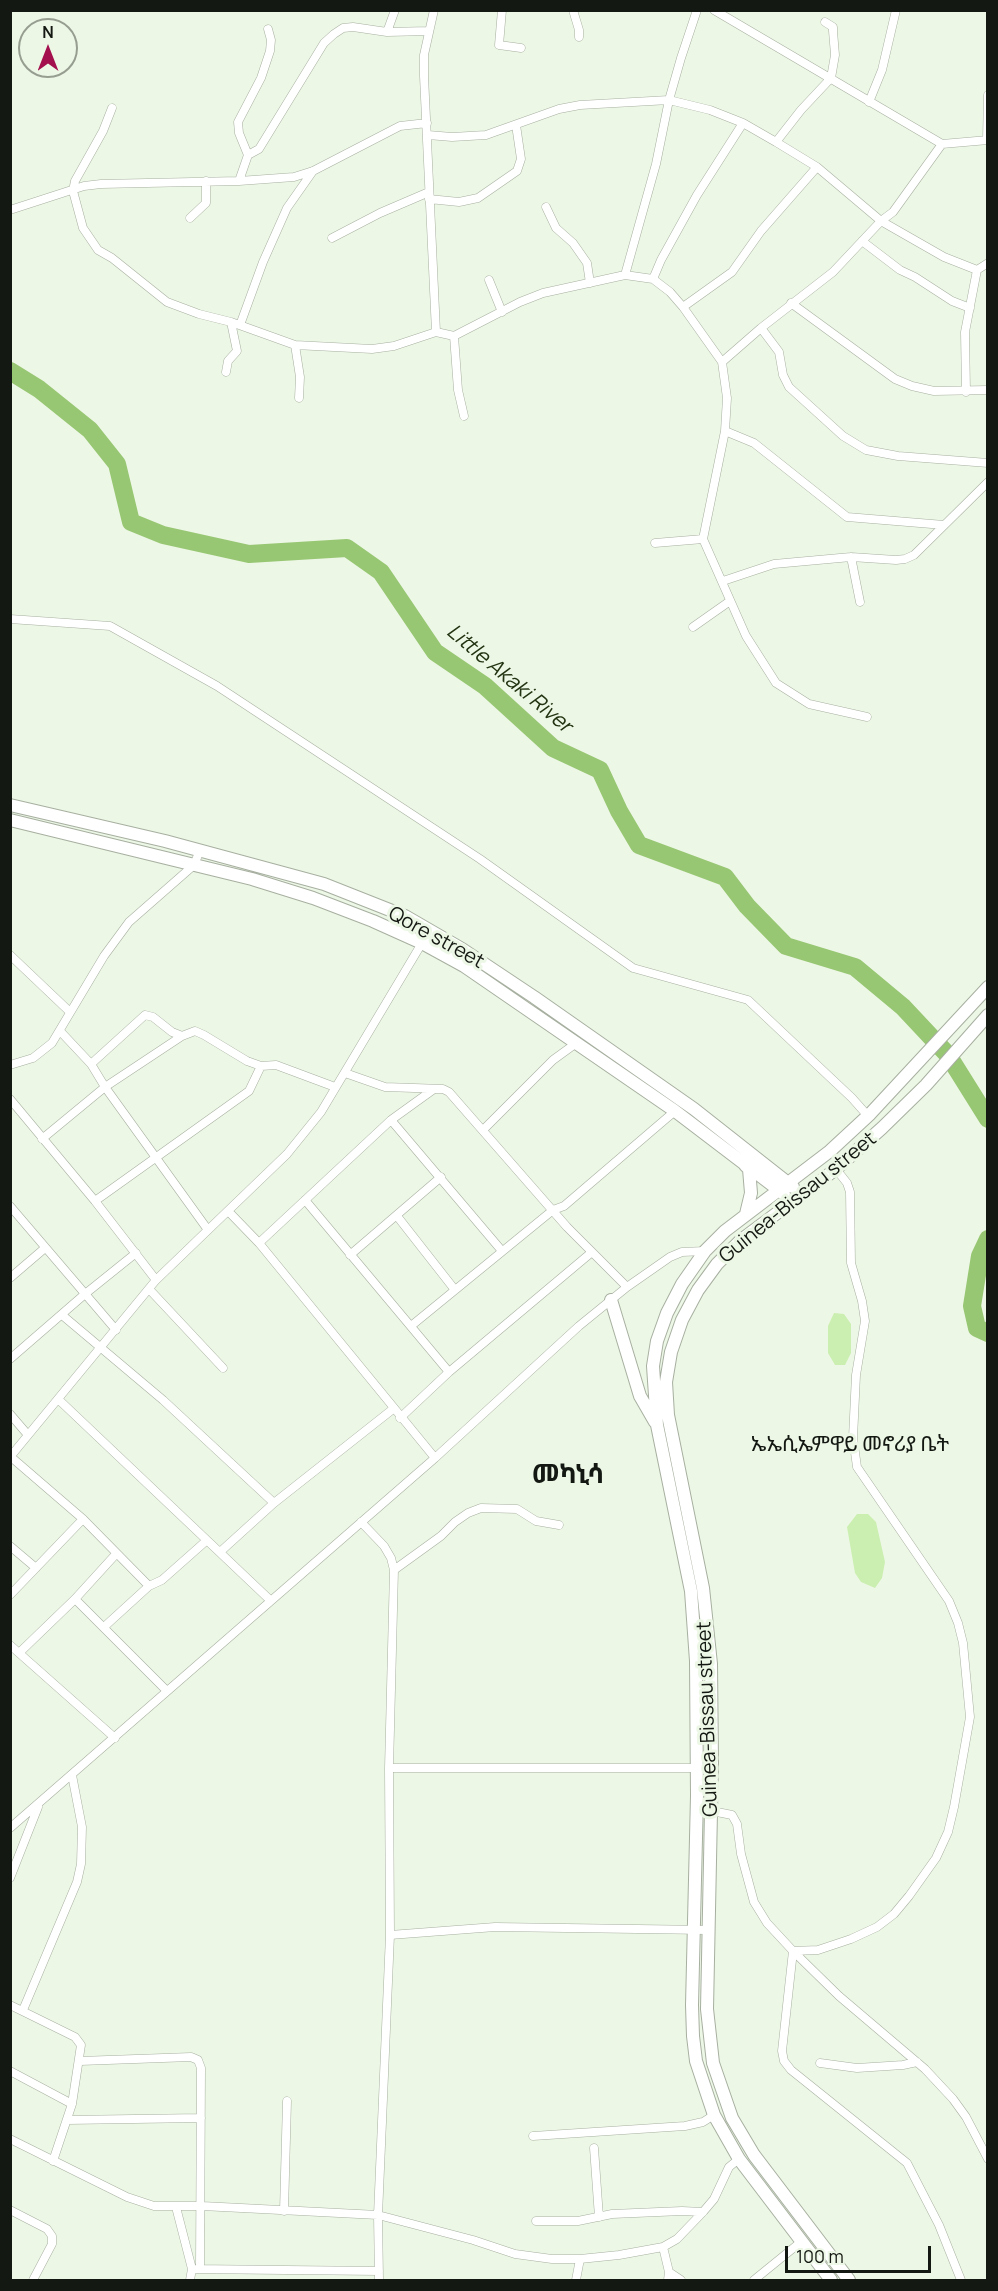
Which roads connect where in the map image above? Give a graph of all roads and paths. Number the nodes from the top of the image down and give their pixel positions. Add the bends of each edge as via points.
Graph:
1 (395, 10) edge
2 (434, 10) edge
3 (502, 10) edge
4 (573, 10) edge
5 (697, 10) edge
6 (714, 10) edge
7 (896, 10) edge
8 (825, 22) dead end
9 (268, 29) dead end
10 (429, 31) junction
11 (387, 32) junction
12 (579, 37) dead end
13 (521, 48) dead end
14 (831, 78) junction
15 (987, 95) edge
16 (669, 100) junction
17 (869, 102) junction
18 (112, 108) dead end
19 (427, 123) junction
20 (743, 123) junction
21 (516, 125) junction
22 (428, 135) junction
23 (987, 140) edge
24 (776, 142) junction
25 (942, 144) junction
26 (248, 155) junction
27 (817, 168) junction
28 (313, 171) junction
29 (206, 181) junction
30 (239, 181) junction
31 (73, 191) junction
32 (429, 195) junction
33 (546, 207) dead end
34 (13, 209) dead end
35 (190, 218) dead end
36 (881, 220) junction
37 (332, 238) dead end
38 (862, 241) junction
39 (987, 262) edge
40 (976, 270) junction
41 (625, 275) junction
42 (653, 279) junction
43 (489, 280) dead end
44 (590, 283) junction
45 (792, 303) junction
46 (684, 307) junction
47 (970, 308) junction
48 (502, 312) junction
49 (231, 322) junction
50 (240, 325) junction
51 (760, 328) junction
52 (436, 332) junction
53 (454, 336) junction
54 (295, 345) junction
55 (722, 362) junction
56 (226, 372) dead end
57 (987, 390) edge
58 (966, 392) junction
59 (299, 398) dead end
60 (464, 416) dead end
61 (725, 431) junction
62 (987, 463) edge
63 (987, 482) edge
64 (944, 525) junction
65 (703, 539) junction
66 (655, 543) dead end
67 (851, 557) junction
68 (723, 581) junction
69 (730, 601) junction
70 (860, 602) dead end
71 (10, 619) edge
72 (693, 627) dead end
73 (867, 717) dead end
74 (10, 805) edge
75 (10, 820) edge
76 (200, 850) junction
77 (194, 865) junction
78 (434, 933) junction
79 (422, 943) junction
80 (11, 955) edge
81 (987, 987) edge
82 (70, 1012) junction
83 (987, 1015) edge
84 (60, 1031) junction
85 (182, 1036) junction
86 (575, 1044) junction
87 (91, 1064) junction
88 (10, 1065) edge
89 (261, 1066) junction
90 (345, 1073) junction
91 (105, 1087) junction
92 (335, 1087) junction
93 (434, 1089) junction
94 (10, 1099) edge
95 (675, 1111) junction
96 (868, 1116) junction
97 (392, 1120) junction
98 (484, 1129) junction
99 (42, 1139) junction
100 (156, 1157) junction
101 (741, 1160) junction
102 (761, 1162) junction
103 (808, 1168) junction
104 (836, 1169) junction
105 (441, 1177) junction
106 (784, 1187) junction
107 (798, 1198) junction
108 (305, 1200) junction
109 (95, 1201) junction
110 (11, 1208) edge
111 (553, 1210) junction
112 (229, 1212) junction
113 (746, 1214) junction
114 (397, 1216) junction
115 (208, 1230) junction
116 (259, 1243) junction
117 (45, 1248) junction
118 (502, 1251) junction
119 (592, 1251) junction
120 (705, 1251) junction
121 (136, 1253) junction
122 (350, 1255) junction
123 (10, 1278) edge
124 (156, 1280) junction
125 (627, 1287) junction
126 (149, 1289) junction
127 (455, 1290) junction
128 (86, 1294) junction
129 (611, 1300) junction
130 (62, 1314) junction
131 (411, 1326) junction
132 (117, 1330) junction
133 (100, 1348) junction
134 (10, 1359) edge
135 (223, 1368) dead end
136 (449, 1372) junction
137 (58, 1399) junction
138 (393, 1408) junction
139 (10, 1414) edge
140 (400, 1418) junction
141 (657, 1425) junction
142 (28, 1435) junction
143 (11, 1457) edge
144 (435, 1458) junction
145 (274, 1503) junction
146 (83, 1519) junction
147 (361, 1522) junction
148 (559, 1525) dead end
149 (206, 1541) junction
150 (10, 1546) edge
151 (220, 1552) junction
152 (116, 1554) junction
153 (36, 1568) junction
154 (394, 1570) junction
155 (149, 1586) junction
156 (10, 1595) edge
157 (75, 1599) junction
158 (270, 1600) junction
159 (104, 1627) junction
160 (10, 1645) edge
161 (19, 1653) junction
162 (167, 1691) junction
163 (115, 1738) junction
164 (389, 1768) junction
165 (697, 1768) junction
166 (72, 1775) junction
167 (38, 1806) junction
168 (712, 1811) junction
169 (10, 1828) edge
170 (10, 1878) edge
171 (693, 1930) junction
172 (708, 1930) junction
173 (390, 1935) junction
174 (793, 1952) junction
175 (10, 2005) edge
176 (22, 2010) junction
177 (80, 2061) junction
178 (917, 2062) junction
179 (820, 2063) dead end
180 (10, 2072) edge
181 (287, 2101) dead end
182 (72, 2104) junction
183 (714, 2115) junction
184 (201, 2118) junction
185 (67, 2120) junction
186 (533, 2136) dead end
187 (10, 2139) edge
188 (594, 2148) dead end
189 (739, 2159) junction
190 (987, 2159) edge
191 (52, 2161) junction
192 (202, 2206) junction
193 (176, 2207) junction
194 (10, 2210) edge
195 (284, 2211) junction
196 (703, 2212) junction
197 (378, 2215) junction
198 (599, 2217) junction
199 (536, 2221) dead end
200 (802, 2241) junction
201 (663, 2247) junction
202 (580, 2259) junction
203 (196, 2269) junction
204 (379, 2271) junction
205 (669, 2276) edge
206 (33, 2280) edge
207 (190, 2280) edge
208 (379, 2280) edge
209 (576, 2280) edge
210 (681, 2280) edge
211 (754, 2280) edge
212 (831, 2280) edge
213 (849, 2280) edge
214 (961, 2280) edge

1 - 11 street
2 - 10 street
3 - 13 street via 500,45
4 - 12 street
5 - 16 street
6 - 14 street
7 - 17 street via 882,70
8 - 14 street via 833,31 835,55
9 - 26 street via 270,51 238,122
10 - 11 street
10 - 19 street via 424,54
11 - 26 street via 343,28 324,43 259,149
14 - 17 street
14 - 24 street
15 - 23 street
16 - 20 street
16 - 21 street via 580,105
16 - 41 street
17 - 25 street
18 - 31 street
19 - 22 street
19 - 28 street via 400,126
20 - 24 street
20 - 42 street via 697,195
21 - 22 street via 486,135
21 - 32 street via 521,159 518,171 478,198 459,202
22 - 32 street
23 - 25 street
24 - 27 street
25 - 36 street via 893,212
26 - 30 street
27 - 36 street
27 - 46 street via 761,231 732,272
28 - 30 street via 294,177
28 - 50 street via 287,208
29 - 30 street
29 - 31 street via 101,184
29 - 35 street via 206,203
31 - 34 street
31 - 49 street via 83,228 98,250 167,302
32 - 37 street via 380,213
32 - 52 street
33 - 44 street via 556,228 587,263
36 - 38 street
36 - 40 street via 944,257
38 - 45 street via 833,272
38 - 47 street via 900,270
39 - 40 street
40 - 47 street
41 - 42 street
41 - 44 street
42 - 46 street
43 - 48 street
44 - 48 street via 543,293
45 - 51 street
45 - 58 street via 895,379 934,391
46 - 55 street
47 - 58 street
48 - 53 street
49 - 50 street
49 - 56 street via 237,351 228,361
50 - 54 street
51 - 55 street
51 - 62 street via 779,352 789,387 843,436 866,450
52 - 53 street
52 - 54 street via 372,349
53 - 60 street
54 - 59 street
55 - 61 street via 727,398
57 - 58 street
61 - 64 street via 754,443 847,517
61 - 65 street
63 - 64 street
64 - 67 street via 905,559
65 - 66 street
65 - 68 street
67 - 68 street via 774,564
67 - 70 street
68 - 69 street
69 - 72 street
69 - 73 street via 746,636 776,683 809,704
71 - 96 street via 110,626 217,686 480,859 633,968 748,1000
74 - 76 main road, Qore street
75 - 77 main road, Qore street
76 - 77 street
76 - 78 main road, Qore street via 324,884 405,916
77 - 79 main road, Qore street via 312,898
77 - 82 street via 129,922
78 - 79 street
78 - 102 main road, Qore street via 534,997 694,1109
79 - 86 main road, Qore street via 464,966
79 - 90 street
80 - 82 street
81 - 96 main road
82 - 84 street
83 - 104 main road, Guinea-Bissau street via 926,1085
84 - 87 street
84 - 88 street via 33,1058
85 - 87 street via 145,1016
85 - 89 street via 195,1031
85 - 91 street
86 - 95 main road, Qore street
86 - 98 street via 553,1060
87 - 91 street
89 - 92 street via 276,1065
89 - 100 street via 249,1091
90 - 92 street
90 - 93 street via 385,1088
91 - 99 street
91 - 100 street
92 - 112 street via 321,1112 287,1154
93 - 97 street
93 - 98 street via 449,1092
94 - 99 street
95 - 101 main road, Qore street
95 - 111 street via 564,1206
96 - 103 main road
97 - 105 street
97 - 108 street
98 - 111 street
99 - 109 street
100 - 109 street
100 - 115 street
101 - 106 main road, Qore street
101 - 113 main road via 748,1169 751,1193
102 - 103 main road via 788,1173
102 - 106 main road, Qore street
103 - 106 main road
104 - 107 main road, Guinea-Bissau street
104 - 174 street via 850,1192 851,1263 865,1321 856,1375 856,1467 949,1601 963,1643 970,1717 948,1832 936,1858 909,1896 894,1914 851,1940 818,1950
105 - 114 street
105 - 118 street
106 - 107 main road, Qore street
106 - 113 main road
107 - 168 main road, Guinea-Bissau street via 741,1240 698,1290 682,1320 666,1382 668,1415 703,1588 709,1641
108 - 116 street
108 - 122 street
109 - 121 street
110 - 117 street
111 - 118 street
111 - 119 street
112 - 115 street
112 - 116 street
113 - 120 main road
114 - 122 street
114 - 127 street
115 - 124 street
116 - 138 street
117 - 123 street
117 - 128 street
118 - 127 street
119 - 125 street
119 - 136 street
120 - 125 street via 670,1257
120 - 141 main road via 682,1284 657,1341 653,1366
121 - 124 street
121 - 128 street
122 - 131 street
124 - 126 street
125 - 129 street
126 - 132 street
126 - 135 street
127 - 131 street
128 - 130 street
128 - 132 street
129 - 141 main road via 640,1396
129 - 144 street
130 - 133 street
130 - 134 street
131 - 136 street
132 - 133 street
133 - 137 street
133 - 145 street via 163,1400
136 - 140 street
137 - 142 street
137 - 149 street
138 - 140 street
138 - 145 street
139 - 142 street
140 - 144 street
141 - 165 main road via 691,1591
142 - 143 street
143 - 146 street
144 - 147 street
145 - 151 street
146 - 152 street
146 - 153 street
147 - 154 street via 384,1546
147 - 158 street
148 - 154 street via 536,1521 517,1509 481,1508 455,1522
149 - 151 street
149 - 155 street via 162,1580
150 - 153 street
151 - 158 street
152 - 155 street
152 - 157 street
153 - 156 street
154 - 164 street
155 - 159 street
157 - 159 street
157 - 161 street
158 - 162 street
159 - 162 street
160 - 161 street
161 - 163 street
162 - 163 street
163 - 166 street
164 - 165 street
164 - 173 street
165 - 171 main road
166 - 167 street
166 - 176 street via 82,1827 81,1864 77,1882
167 - 169 street
167 - 170 street
168 - 172 main road, Guinea-Bissau street
168 - 174 street via 732,1815 754,1902
171 - 172 street
171 - 173 street via 495,1927
171 - 183 main road via 693,2036 700,2075
172 - 213 main road, Guinea-Bissau street via 708,2031 717,2078 728,2107 754,2155
173 - 197 street
174 - 178 street
174 - 214 street via 784,2061 790,2070 907,2163 939,2225
175 - 176 street
176 - 177 street via 75,2037 81,2045
177 - 182 street
177 - 184 street via 191,2057 198,2060
178 - 179 street via 857,2068
178 - 190 street via 960,2108
180 - 182 street
181 - 195 street
182 - 185 street
183 - 186 street via 685,2127
183 - 189 main road
184 - 185 street
184 - 192 street
185 - 191 street
187 - 191 street
188 - 198 street
189 - 196 street via 729,2167 714,2199
189 - 200 main road
191 - 193 street via 127,2197 154,2206
192 - 193 street
192 - 195 street
192 - 203 street
193 - 203 street
194 - 206 street via 47,2229 52,2236 52,2244
195 - 197 street
196 - 198 street
196 - 201 street via 677,2239
197 - 202 street via 515,2254
197 - 204 street
198 - 199 street
200 - 211 street
200 - 212 main road
201 - 202 street
201 - 205 street
202 - 209 street
203 - 204 street
203 - 207 street
204 - 208 street
205 - 210 street

